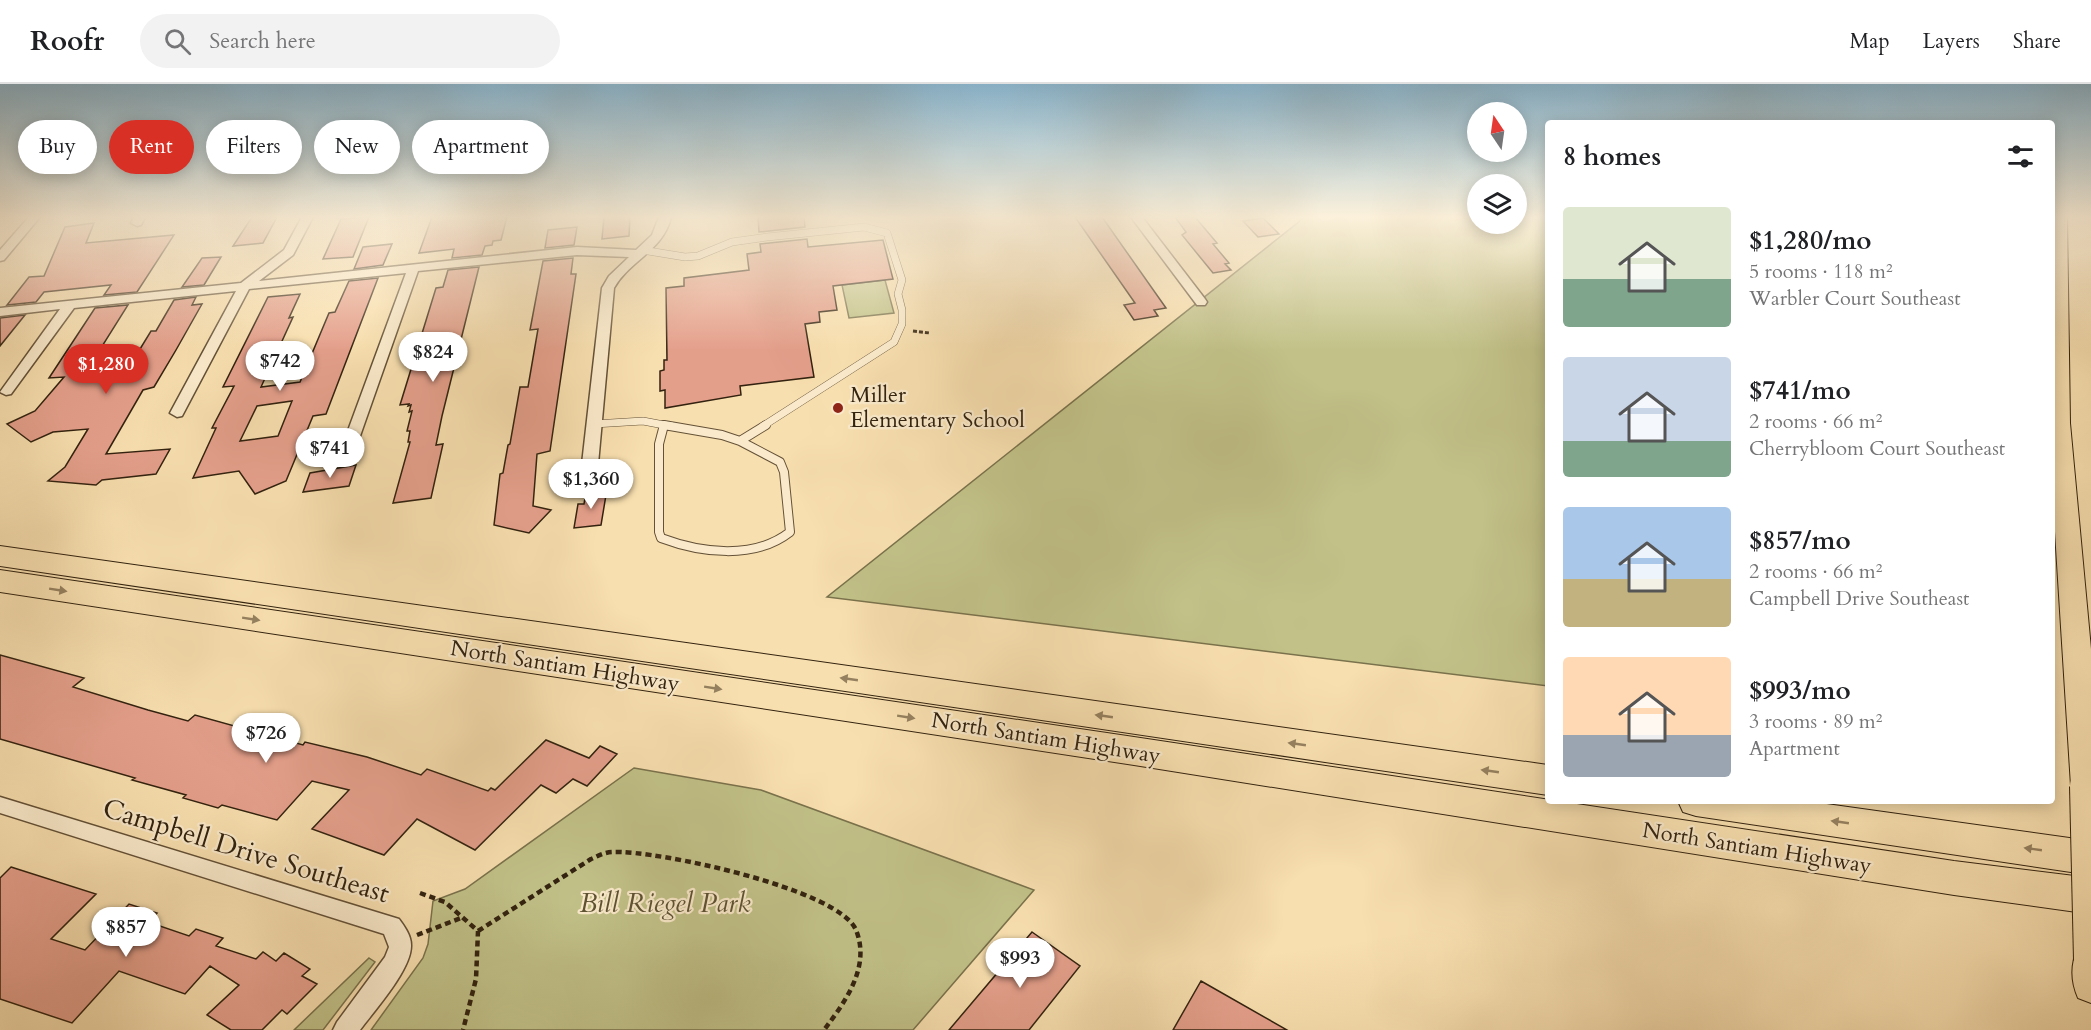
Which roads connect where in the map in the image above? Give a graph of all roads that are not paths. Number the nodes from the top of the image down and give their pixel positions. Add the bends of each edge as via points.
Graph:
1 (277, 261) edge
2 (485, 261) edge
3 (630, 261) edge
4 (897, 261) edge
5 (1170, 261) edge
6 (2058, 261) edge
7 (413, 269) junction
8 (245, 286) junction
9 (1202, 302) dead end
10 (70, 305) junction
11 (0, 312) edge
12 (6, 391) dead end
13 (177, 413) dead end
14 (594, 424) junction
15 (664, 424) junction
16 (353, 436) dead end
17 (740, 441) junction
18 (590, 464) dead end
19 (2057, 469) edge
20 (0, 556) edge
21 (0, 581) edge
22 (1545, 780) edge
23 (1712, 804) edge
24 (0, 805) edge
25 (2090, 874) edge
26 (2091, 973) edge
27 (345, 1030) edge

1 - 8 street
2 - 7 street
3 - 14 street via 608,288
4 - 17 lane via 902,280 898,294 902,324 894,342
5 - 9 street
6 - 19 main road
7 - 8 street
7 - 16 street
8 - 10 street
8 - 13 street
10 - 11 street
10 - 12 street
14 - 15 lane
14 - 18 street
15 - 17 lane
15 - 17 lane via 659,444 659,532 669,542 747,551 770,547 790,532 783,466
19 - 25 main road, bridge via 2077,646
22 -> 20 highway, North Santiam Highway
21 -> 25 highway, North Santiam Highway via 1954,878
25 -> 23 highway, North Santiam Highway
24 - 27 street, Campbell Drive Southeast via 391,926 398,935 400,948 392,966
25 - 26 main road, bridge

